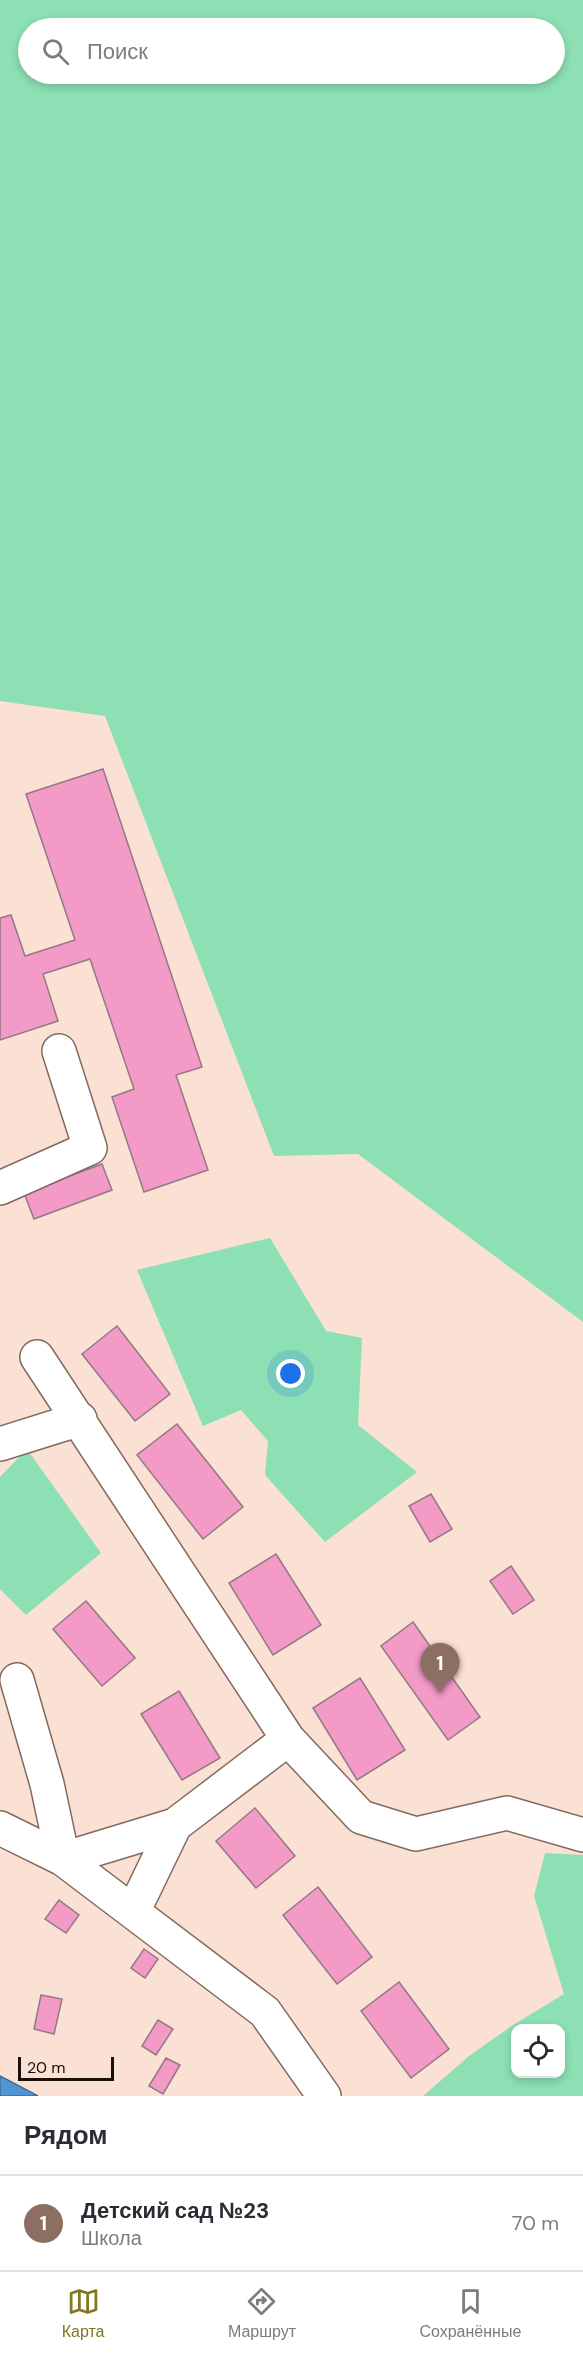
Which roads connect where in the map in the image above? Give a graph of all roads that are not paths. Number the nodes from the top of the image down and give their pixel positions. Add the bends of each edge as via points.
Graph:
1 (59, 1051) dead end
2 (0, 1188) edge
3 (37, 1357) dead end
4 (80, 1419) junction
5 (0, 1444) edge
6 (18, 1680) dead end
7 (288, 1739) junction
8 (175, 1825) junction
9 (0, 1828) edge
10 (583, 1835) edge
11 (63, 1859) junction
12 (133, 1912) junction
13 (324, 2096) edge

1 - 2 street via 90,1148
3 - 4 street
4 - 5 street
4 - 7 street
6 - 11 street
7 - 8 street
7 - 10 street via 361,1817 416,1834 507,1813
8 - 11 street
8 - 12 street
9 - 11 street
11 - 12 street
12 - 13 street via 265,2012

